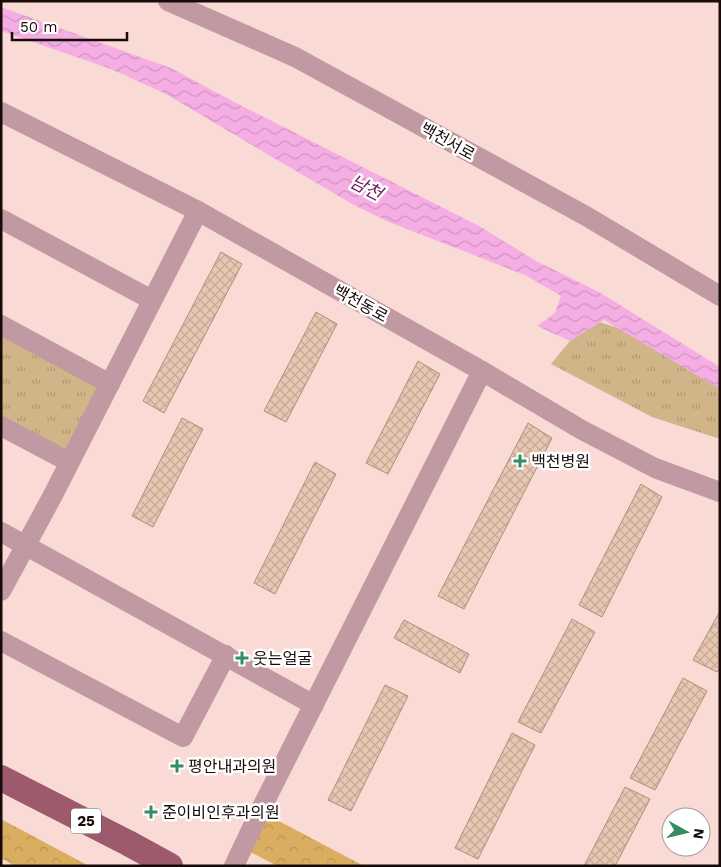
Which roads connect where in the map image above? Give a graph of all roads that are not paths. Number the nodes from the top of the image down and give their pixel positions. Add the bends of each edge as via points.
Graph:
1 (168, 1) edge
2 (1, 112) edge
3 (198, 211) junction
4 (1, 219) edge
5 (720, 296) edge
6 (152, 300) junction
7 (1, 325) edge
8 (482, 371) junction
9 (110, 384) junction
10 (1, 426) edge
11 (69, 462) junction
12 (720, 492) edge
13 (1, 532) edge
14 (25, 545) junction
15 (1, 591) edge
16 (1, 640) edge
17 (226, 655) junction
18 (314, 705) junction
19 (1, 778) edge
20 (170, 866) edge
21 (234, 866) edge

1 - 5 street, 백천서로 via 295,57 586,216
2 - 3 street, 백천동로
3 - 6 street
3 - 8 street, 백천동로
4 - 6 street
6 - 9 street
7 - 9 street
8 - 12 street, 백천동로 via 582,430 655,468
8 - 18 street
9 - 11 street
10 - 11 street
11 - 14 street
13 - 14 street
14 - 15 street
14 - 17 street
16 - 17 street via 183,737
17 - 18 street
18 - 21 street
19 - 20 main road, 25

